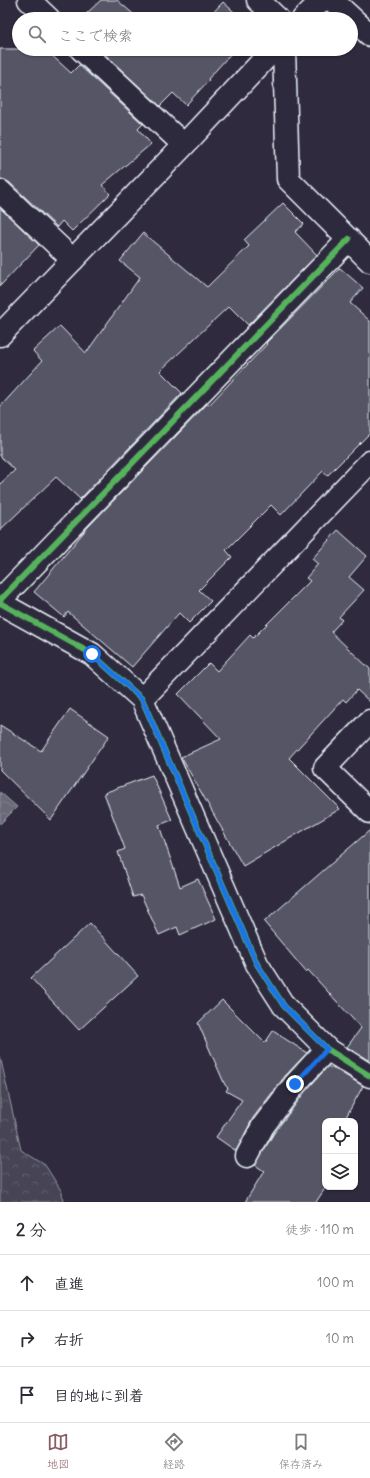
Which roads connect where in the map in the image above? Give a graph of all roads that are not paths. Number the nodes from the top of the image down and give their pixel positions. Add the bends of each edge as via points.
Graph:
1 (29, 0) edge
2 (258, 0) edge
3 (322, 0) edge
4 (332, 0) edge
5 (42, 12) edge
6 (271, 12) edge
7 (310, 12) edge
8 (345, 12) edge
9 (358, 24) edge
10 (370, 35) edge
11 (89, 56) edge
12 (267, 56) edge
13 (284, 56) edge
14 (184, 145) junction
15 (0, 191) edge
16 (348, 239) junction
17 (73, 260) junction
18 (370, 261) edge
19 (0, 335) edge
20 (370, 462) edge
21 (0, 602) edge
22 (142, 699) junction
23 (370, 721) edge
24 (370, 812) edge
25 (327, 1049) junction
26 (370, 1076) edge
27 (247, 1156) dead end

1 - 5 street
2 - 6 street
3 - 7 street
4 - 8 street
9 - 10 street
11 - 14 street
12 - 14 street
13 - 16 street via 288,179
14 - 17 street
15 - 17 street
16 - 18 street
16 - 21 street
17 - 19 street
20 - 22 street
21 - 22 street via 92,654
22 - 25 street via 257,964 284,1006
23 - 24 street via 325,768
25 - 26 street
25 - 27 street via 295,1084 264,1126

